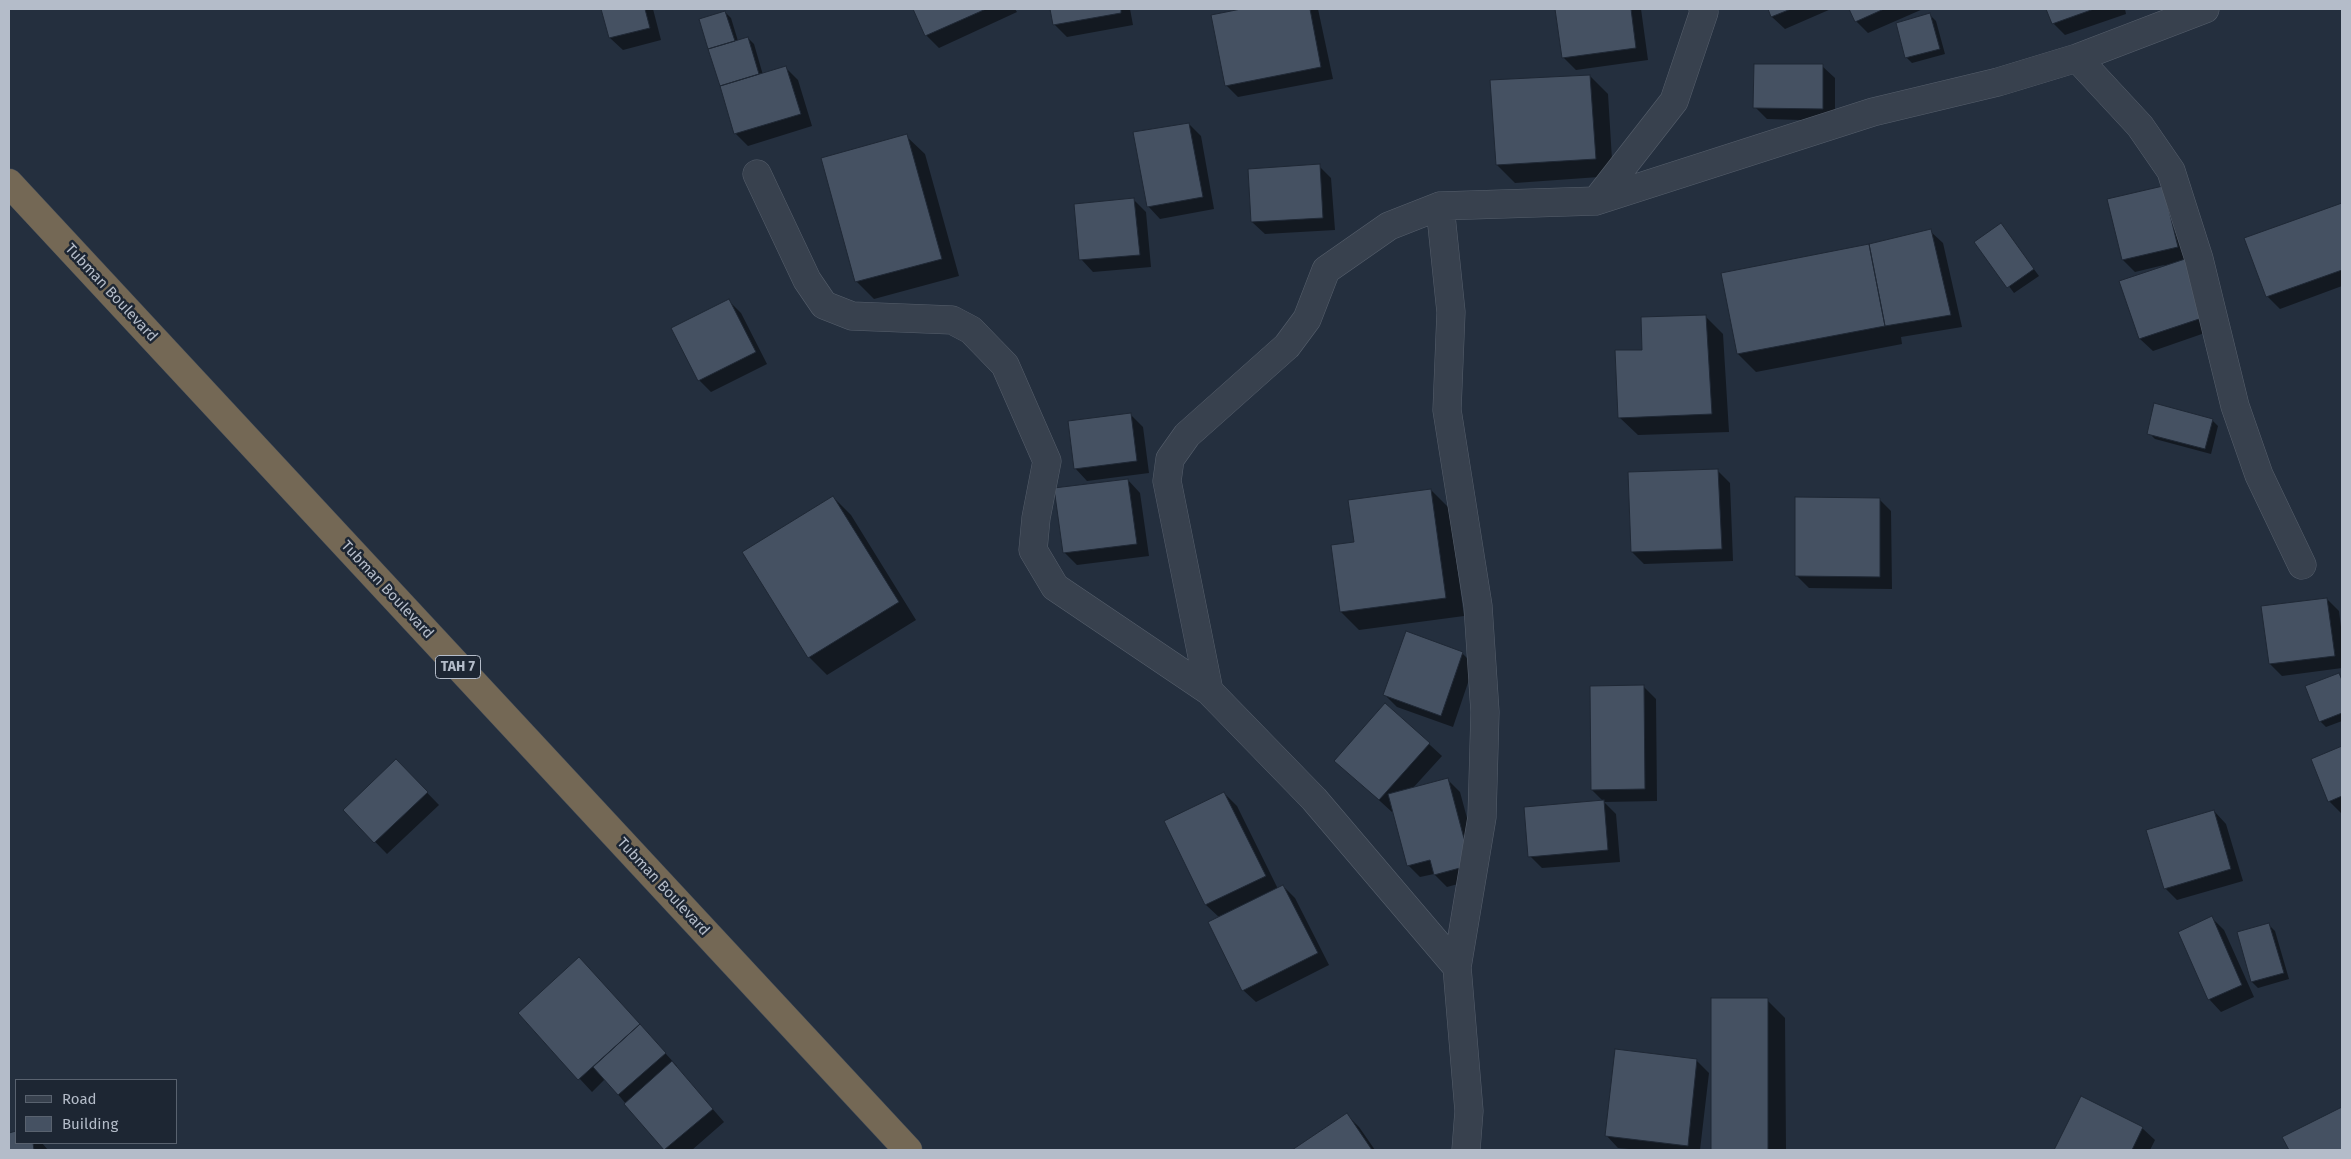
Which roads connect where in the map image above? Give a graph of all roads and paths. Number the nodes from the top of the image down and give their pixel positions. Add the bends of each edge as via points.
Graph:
1 (1704, 9) edge
2 (2205, 9) edge
3 (2077, 58) junction
4 (757, 174) dead end
5 (9, 183) edge
6 (1596, 201) junction
7 (1440, 206) junction
8 (2302, 565) dead end
9 (1209, 691) junction
10 (1457, 968) junction
11 (908, 1150) edge
12 (1466, 1150) edge

1 - 6 street via 1674,101
2 - 3 street
3 - 6 street via 1998,82 1873,112
3 - 8 street via 2140,126 2171,171 2199,259 2235,406 2259,475
4 - 9 street via 824,306 852,316 952,320 971,330 1005,365 1047,461 1032,550 1055,587
5 - 11 highway, Tubman Boulevard / TAH 7
6 - 7 street
7 - 9 street via 1388,226 1326,270 1307,319 1287,346 1187,436 1170,459 1167,481
7 - 10 street via 1451,312 1447,410 1478,606 1485,712 1482,816
9 - 10 street via 1314,799
10 - 12 street via 1469,1111

